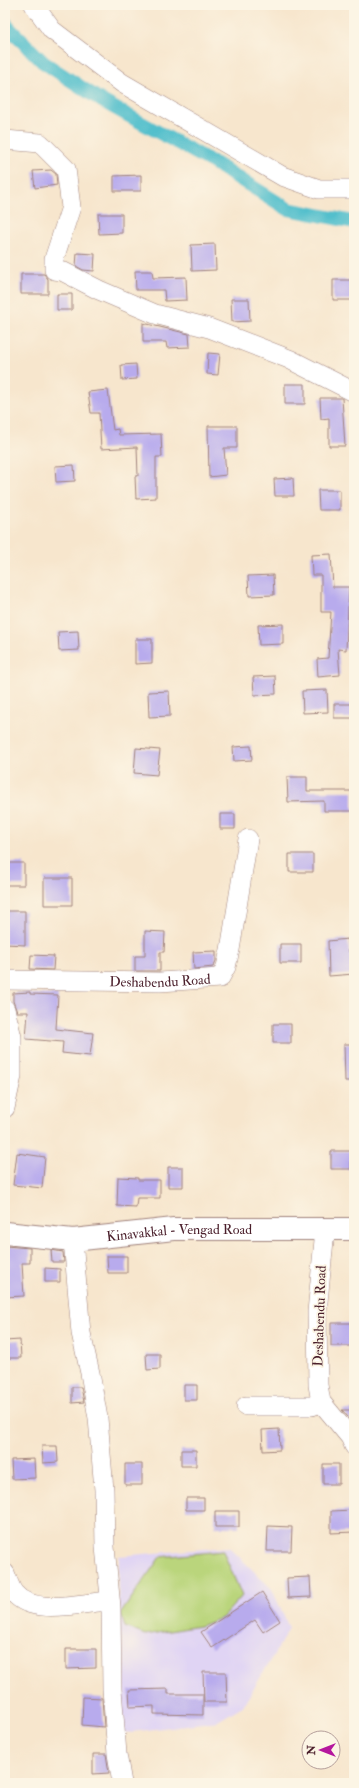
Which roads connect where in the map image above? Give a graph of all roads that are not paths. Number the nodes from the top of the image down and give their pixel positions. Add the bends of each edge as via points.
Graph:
1 (34, 5) edge
2 (5, 140) edge
3 (354, 190) edge
4 (354, 392) edge
5 (248, 839) dead end
6 (5, 980) edge
7 (5, 1009) edge
8 (5, 1108) edge
9 (354, 1228) edge
10 (325, 1230) junction
11 (5, 1233) edge
12 (73, 1240) junction
13 (321, 1402) junction
14 (246, 1406) dead end
15 (354, 1446) edge
16 (5, 1574) edge
17 (110, 1601) junction
18 (122, 1783) edge

1 - 3 street via 52,30 122,83 282,176 320,189
2 - 4 street via 40,143 66,169 71,207 54,259 54,270 62,271 155,314 210,328 289,359
5 - 6 street, Deshabendu Road via 230,950 220,978 160,982
7 - 8 street via 12,1037 12,1076
9 - 10 main road, Kinavakkal - Vengad Road
10 - 12 main road, Kinavakkal - Vengad Road via 174,1229
10 - 13 street, Deshabendu Road via 317,1312 318,1385
11 - 12 main road, Kinavakkal - Vengad Road
12 - 17 street via 81,1333 98,1418
13 - 14 street via 312,1406
13 - 15 street via 350,1437
16 - 17 street via 13,1592 22,1601 64,1607
17 - 18 street via 112,1689

